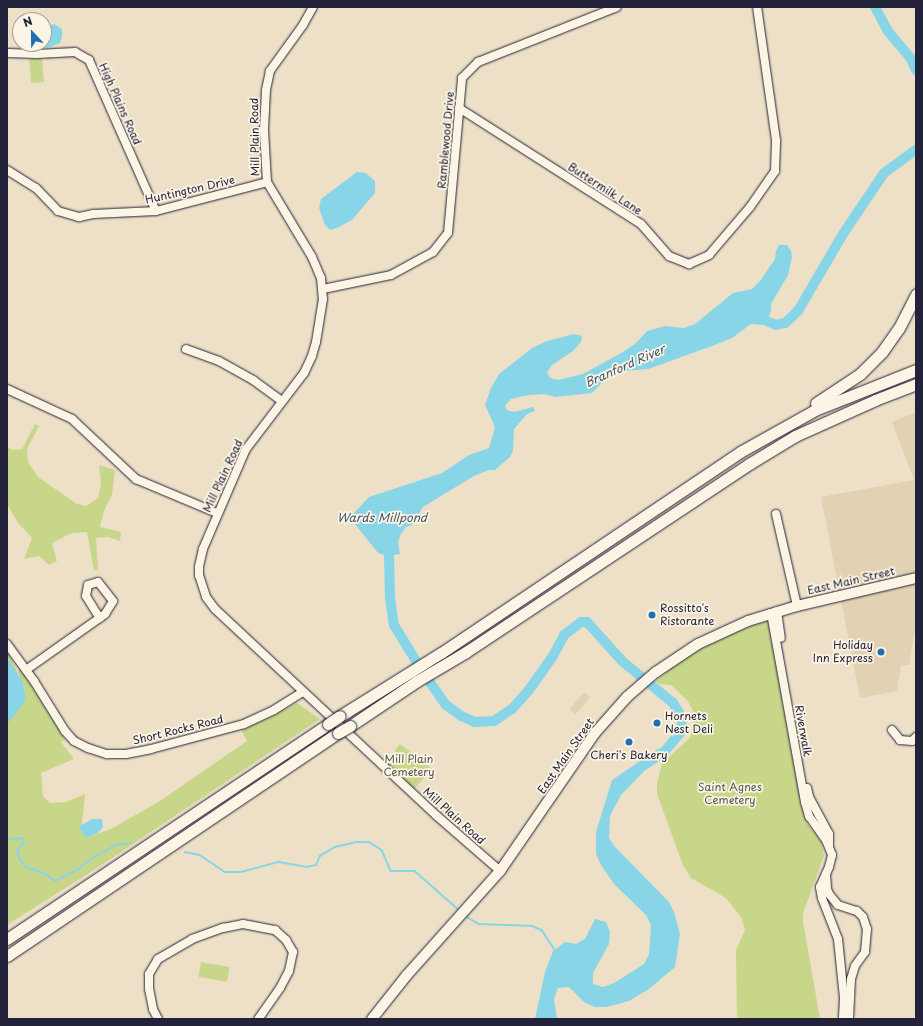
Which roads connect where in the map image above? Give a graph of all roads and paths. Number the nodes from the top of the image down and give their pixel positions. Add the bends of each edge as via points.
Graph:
1 (313, 7) edge
2 (617, 7) edge
3 (757, 7) edge
4 (7, 53) edge
5 (459, 108) junction
6 (7, 170) edge
7 (267, 182) junction
8 (156, 211) junction
9 (323, 289) junction
10 (916, 294) edge
11 (186, 349) dead end
12 (916, 370) edge
13 (916, 384) edge
14 (7, 389) edge
15 (282, 402) junction
16 (740, 452) junction
17 (217, 513) junction
18 (776, 514) dead end
19 (916, 578) edge
20 (797, 606) junction
21 (774, 612) junction
22 (100, 618) dead end
23 (7, 644) edge
24 (26, 670) junction
25 (303, 692) junction
26 (892, 730) dead end
27 (916, 737) edge
28 (826, 871) junction
29 (500, 872) junction
30 (7, 940) edge
31 (7, 956) edge
32 (158, 1019) edge
33 (258, 1019) edge
34 (372, 1019) edge
35 (843, 1019) edge
36 (849, 1019) edge

1 - 7 street, Mill Plain Road via 270,71 266,90 264,130
2 - 5 street, Ramblewood Drive via 478,62 462,78
3 - 5 street, Buttermilk Lane via 776,140 775,171 750,207 709,255 689,264 669,256 640,224
4 - 8 street, High Plains Road via 75,52 89,60
5 - 9 street, Ramblewood Drive via 448,233 433,252 391,275
6 - 8 street, Huntington Drive via 36,188 58,211 79,217
7 - 8 street, Huntington Drive
7 - 9 street, Mill Plain Road via 318,268
9 - 15 street, Mill Plain Road via 312,356 304,373
10 - 16 highway via 899,328 882,352 860,374
11 - 15 street via 219,361 253,380
12 - 16 highway via 815,410
13 - 31 highway, bridge via 795,436 749,464 466,652 338,733
14 - 17 street via 72,420 136,479
15 - 17 street, Mill Plain Road via 246,449
16 - 30 highway, bridge
17 - 25 street, Mill Plain Road via 200,558 199,575 203,590 215,609
18 - 20 street
19 - 20 main road, East Main Street
20 - 21 main road, East Main Street
21 - 28 street, Riverwalk via 805,802 809,816 826,840 832,855
21 - 29 main road, East Main Street via 704,641 656,672 638,687 587,742
22 - 24 street
23 - 24 street, Short Rocks Road
24 - 25 street, Short Rocks Road via 70,737 93,751 107,754 126,754 151,749 238,726 262,717
25 - 29 street, Mill Plain Road
26 - 27 street via 900,740 912,741
28 - 35 street, Riverwalk via 820,887 838,939 844,998
28 - 36 street, Riverwalk via 827,889 830,894 838,905 857,912 867,928 865,952 855,966 851,979
29 - 34 main road, East Main Street via 407,974
32 - 33 street via 149,989 149,974 158,959 192,939 243,924 275,930 282,935 293,952 289,971

